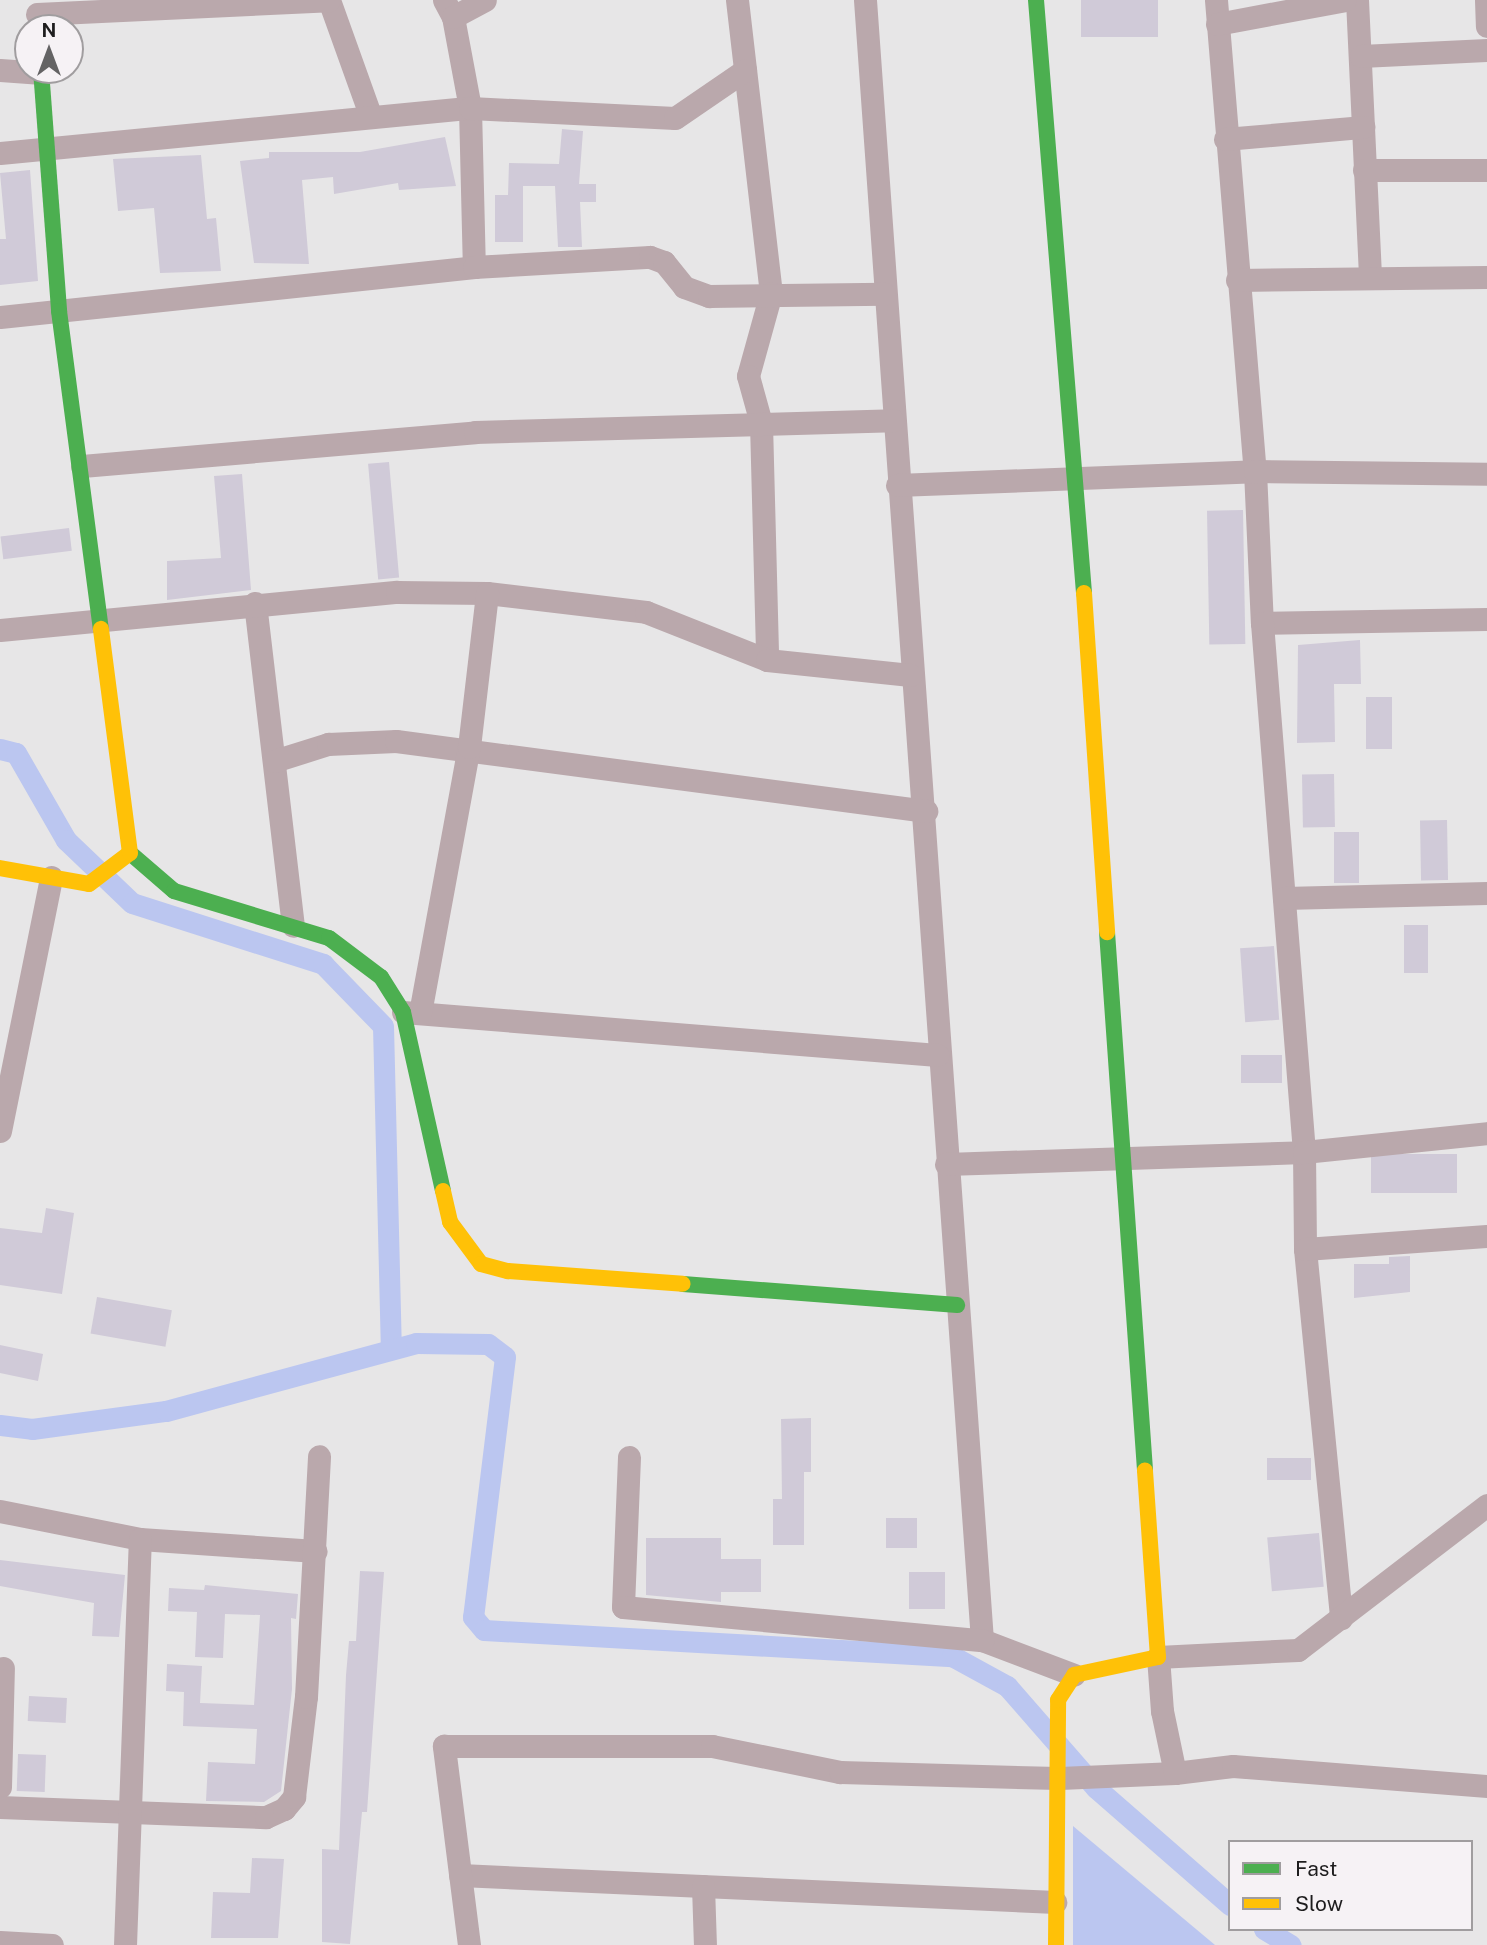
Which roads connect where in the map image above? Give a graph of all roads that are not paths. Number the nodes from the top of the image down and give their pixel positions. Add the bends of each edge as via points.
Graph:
1 (329, 0) edge
2 (485, 0) edge
3 (737, 0) edge
4 (864, 0) edge
5 (1036, 0) edge
6 (1216, 0) edge
7 (1345, 0) edge
8 (1357, 0) edge
9 (1486, 0) edge
10 (449, 9) edge
11 (37, 14) edge
12 (1217, 24) junction
13 (1487, 26) edge
14 (1487, 50) edge
15 (1361, 56) junction
16 (746, 70) junction
17 (42, 84) edge
18 (470, 108) junction
19 (371, 117) junction
20 (1363, 127) junction
21 (1225, 139) junction
22 (48, 149) junction
23 (0, 153) edge
24 (1364, 170) junction
25 (1487, 170) edge
26 (474, 267) junction
27 (1370, 275) junction
28 (1487, 277) edge
29 (1237, 280) junction
30 (771, 293) junction
31 (884, 294) junction
32 (59, 311) junction
33 (0, 317) edge
34 (893, 420) junction
35 (761, 423) junction
36 (82, 466) junction
37 (1255, 471) junction
38 (1487, 474) edge
39 (1076, 475) junction
40 (897, 485) junction
41 (487, 593) junction
42 (255, 603) junction
43 (102, 618) junction
44 (1487, 619) edge
45 (1262, 623) junction
46 (0, 630) edge
47 (767, 660) junction
48 (910, 675) junction
49 (468, 747) junction
50 (274, 761) junction
51 (926, 811) junction
52 (126, 856) junction
53 (0, 868) edge
54 (51, 877) junction
55 (1487, 892) edge
56 (1284, 898) junction
57 (293, 926) junction
58 (412, 1012) junction
59 (937, 1055) junction
60 (0, 1130) edge
61 (1487, 1133) edge
62 (1304, 1152) junction
63 (1124, 1158) junction
64 (946, 1164) junction
65 (1487, 1236) edge
66 (1305, 1249) junction
67 (957, 1305) junction
68 (319, 1456) dead end
69 (629, 1457) dead end
70 (1487, 1505) edge
71 (0, 1511) edge
72 (140, 1539) junction
73 (316, 1551) junction
74 (1340, 1618) junction
75 (982, 1640) junction
76 (1158, 1657) junction
77 (3, 1668) dead end
78 (1074, 1675) junction
79 (1175, 1773) junction
80 (1058, 1777) junction
81 (1487, 1786) edge
82 (0, 1787) edge
83 (0, 1807) edge
84 (129, 1812) junction
85 (460, 1875) junction
86 (703, 1886) junction
87 (1055, 1902) junction
88 (0, 1942) edge
89 (52, 1945) edge
90 (125, 1945) edge
91 (469, 1945) edge
92 (705, 1945) edge
93 (1056, 1945) edge

1 - 11 street
1 - 19 street
2 - 10 street
3 - 16 street
4 - 31 street
5 - 39 street
6 - 12 street
7 - 12 street
8 - 15 street
9 - 13 street
10 - 18 street
12 - 21 street
14 - 15 street
15 - 20 street
16 - 18 street via 675,118
16 - 30 street
17 - 22 street
18 - 19 street
18 - 26 street
19 - 22 street
20 - 21 street
20 - 24 street
21 - 29 street
22 - 23 street
22 - 32 street
24 - 25 street
24 - 27 street
26 - 30 street via 650,257 664,262 695,293
26 - 32 street
27 - 28 street
27 - 29 street
29 - 37 street
30 - 31 street
30 - 35 street via 748,376
31 - 34 street
32 - 33 street
32 - 36 street
34 - 35 street
34 - 40 street
35 - 36 street via 475,432
35 - 47 street
36 - 43 street
37 - 38 street
37 - 39 street
37 - 45 street
39 - 40 street
39 - 63 street
40 - 48 street
41 - 42 street via 397,592
41 - 47 street via 646,612
41 - 49 street
42 - 43 street
42 - 50 street
43 - 46 street
43 - 52 street
44 - 45 street
45 - 56 street
47 - 48 street
48 - 51 street
49 - 50 street via 360,739
49 - 51 street
49 - 58 street
50 - 57 street
51 - 59 street via 922,858
52 - 54 street via 89,884
52 - 57 street via 174,891
53 - 54 street
54 - 60 street
55 - 56 street
56 - 62 street
57 - 58 street via 357,954
58 - 59 street
58 - 67 street via 450,1222 481,1264 508,1271
59 - 64 street
61 - 62 street
62 - 63 street
62 - 66 street
63 - 64 street
63 - 76 street
64 - 67 street
65 - 66 street
66 - 74 street
67 - 75 street
68 - 73 street
69 - 75 street via 623,1607
70 - 74 street
71 - 72 street
72 - 73 street
72 - 84 street
73 - 84 street via 294,1797 266,1817
74 - 76 street via 1298,1650
75 - 78 street
76 - 78 street
76 - 79 street via 1162,1711
77 - 82 street
78 - 80 street via 1058,1700
79 - 80 street
79 - 81 street via 1233,1766
80 - 85 street via 840,1772 712,1746 444,1746
80 - 87 street
83 - 84 street
84 - 90 street
85 - 86 street
85 - 91 street
86 - 87 street
86 - 92 street
87 - 93 street
88 - 89 street

